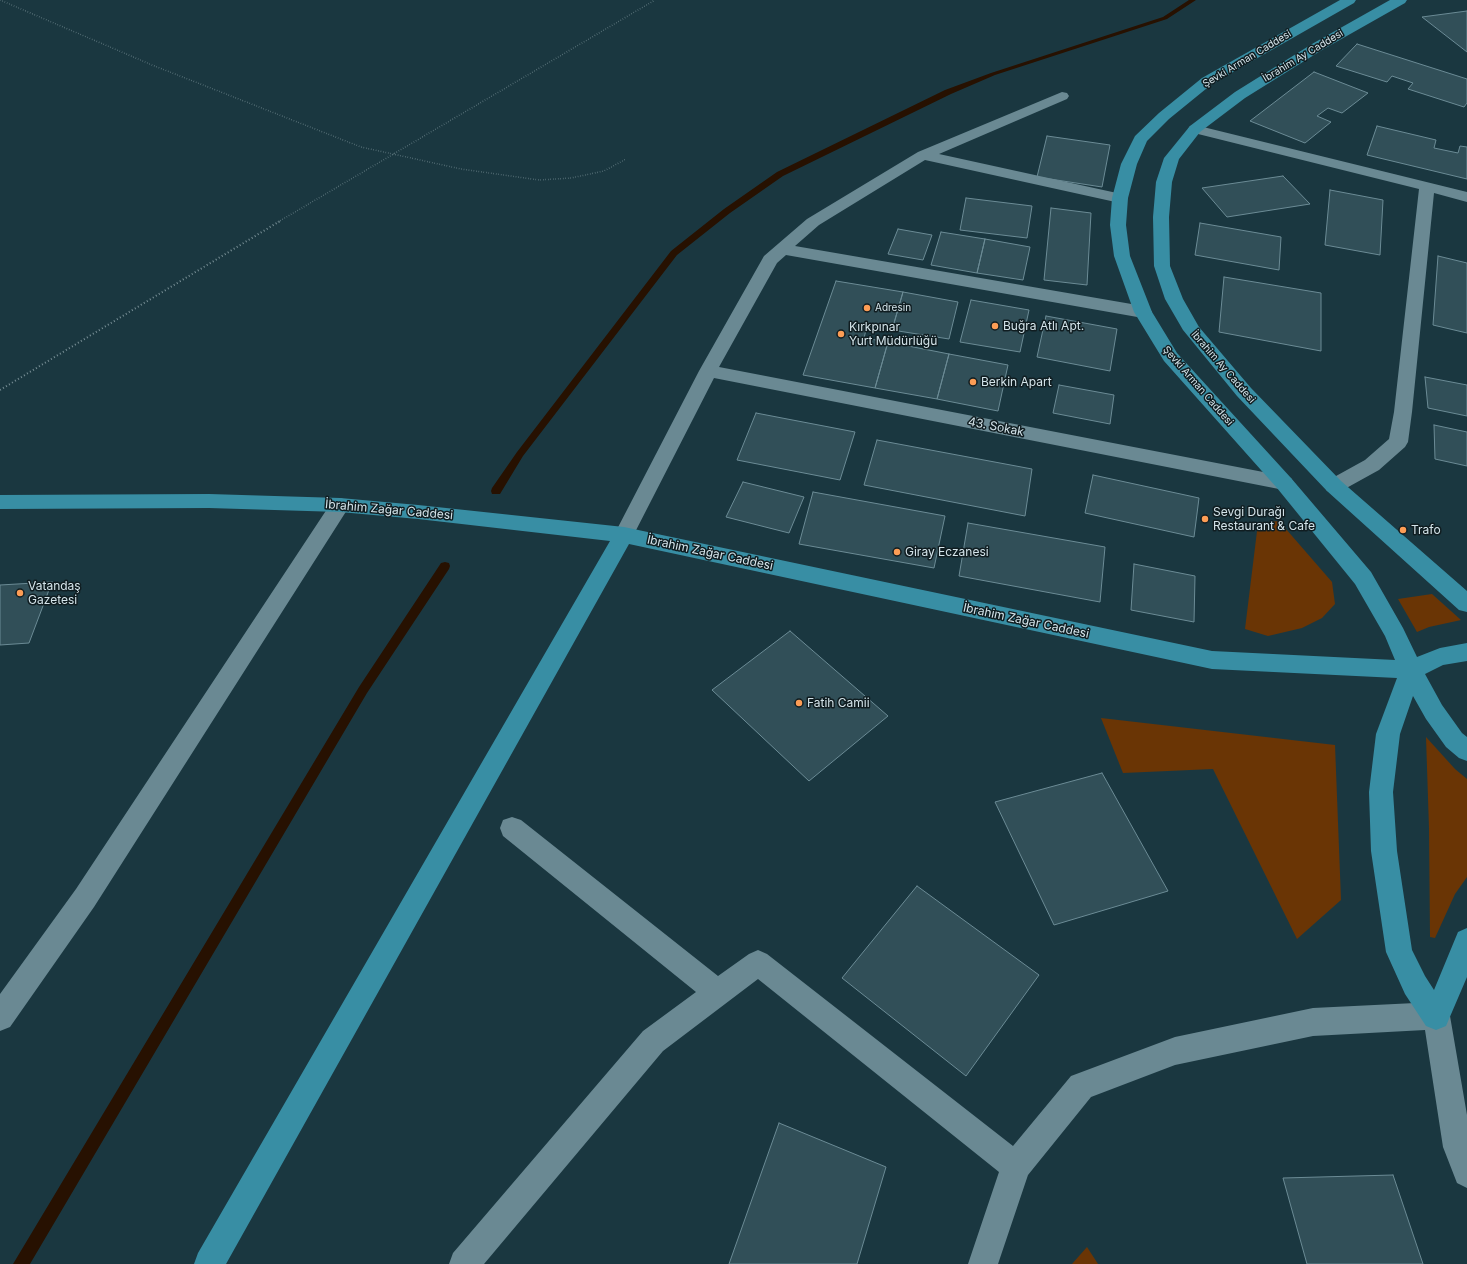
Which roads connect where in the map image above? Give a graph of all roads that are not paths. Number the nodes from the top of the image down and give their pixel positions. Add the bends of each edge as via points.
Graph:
1 (1349, 0) edge
2 (1400, 0) edge
3 (1062, 96) dead end
4 (1195, 129) junction
5 (923, 155) junction
6 (1427, 186) junction
7 (1467, 197) edge
8 (1120, 198) junction
9 (783, 249) junction
10 (1143, 312) junction
11 (708, 371) junction
12 (1284, 483) junction
13 (1334, 486) junction
14 (0, 502) edge
15 (340, 505) junction
16 (624, 535) junction
17 (1467, 604) edge
18 (1467, 652) edge
19 (1411, 670) junction
20 (1467, 751) edge
21 (512, 828) dead end
22 (1467, 941) edge
23 (718, 993) junction
24 (1436, 1016) junction
25 (0, 1017) edge
26 (1016, 1167) junction
27 (1467, 1173) edge
28 (209, 1264) edge
29 (464, 1264) edge
30 (983, 1264) edge

1 - 8 main road, Şevki Arman Caddesi via 1206,81 1164,116 1140,139 1129,164
2 - 4 main road, İbrahim Ay Caddesi via 1310,50 1240,95
3 - 5 street
4 - 6 street
4 - 13 main road, İbrahim Ay Caddesi via 1172,158 1164,182 1161,217 1162,266 1174,299 1192,330 1218,362
5 - 8 street
5 - 9 street via 813,222
6 - 7 street
6 - 13 street via 1398,442 1372,465
8 - 10 main road, Şevki Arman Caddesi via 1118,225 1122,256
9 - 10 street
9 - 11 street via 770,260
10 - 12 main road, Şevki Arman Caddesi via 1170,357
11 - 12 street, 43. Sokak
11 - 16 street
12 - 19 main road, Şevki Arman Caddesi via 1363,578 1395,634
13 - 17 main road, İbrahim Ay Caddesi
14 - 15 main road, İbrahim Zağar Caddesi via 210,501
15 - 16 main road, İbrahim Zağar Caddesi
15 - 25 street via 85,898
16 - 19 main road, İbrahim Zağar Caddesi via 1212,660
16 - 28 main road
18 - 19 main road via 1440,657
19 - 20 main road, Şevki Arman Caddesi via 1434,712 1454,740
19 - 24 main road via 1388,734 1381,792 1384,851 1399,952 1415,985
21 - 23 street
22 - 24 main road
23 - 26 street via 758,963
23 - 29 street via 653,1041
24 - 26 street via 1313,1022 1176,1051 1081,1086
24 - 27 street via 1458,1147
26 - 30 street

